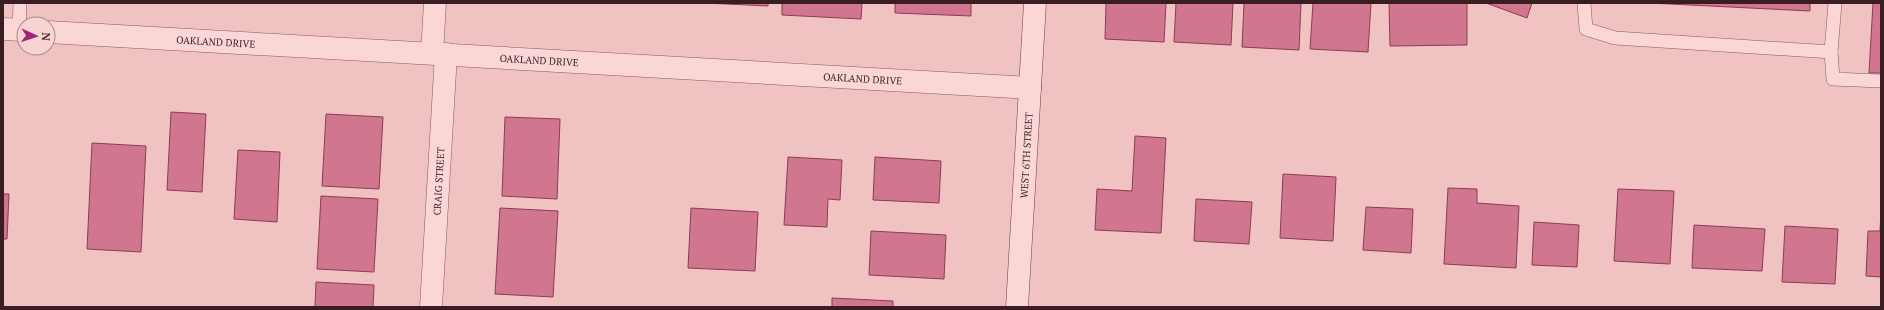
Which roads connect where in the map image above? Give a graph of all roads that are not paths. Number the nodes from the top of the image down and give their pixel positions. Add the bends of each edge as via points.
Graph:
1 (20, 3) edge
2 (435, 3) edge
3 (1035, 3) edge
4 (1584, 3) edge
5 (1835, 3) edge
6 (15, 30) edge
7 (56, 32) edge
8 (1831, 52) junction
9 (439, 54) junction
10 (1881, 81) edge
11 (1030, 88) junction
12 (431, 307) edge
13 (1018, 307) edge

1 - 6 lane
2 - 9 street, CRAIG STREET
3 - 11 street, WEST 6TH STREET
4 - 8 lane via 1586,29 1615,38
5 - 8 lane
7 - 9 street, OAKLAND DRIVE
8 - 10 lane via 1833,79
9 - 11 street, OAKLAND DRIVE
9 - 12 street, CRAIG STREET
11 - 13 street, WEST 6TH STREET

